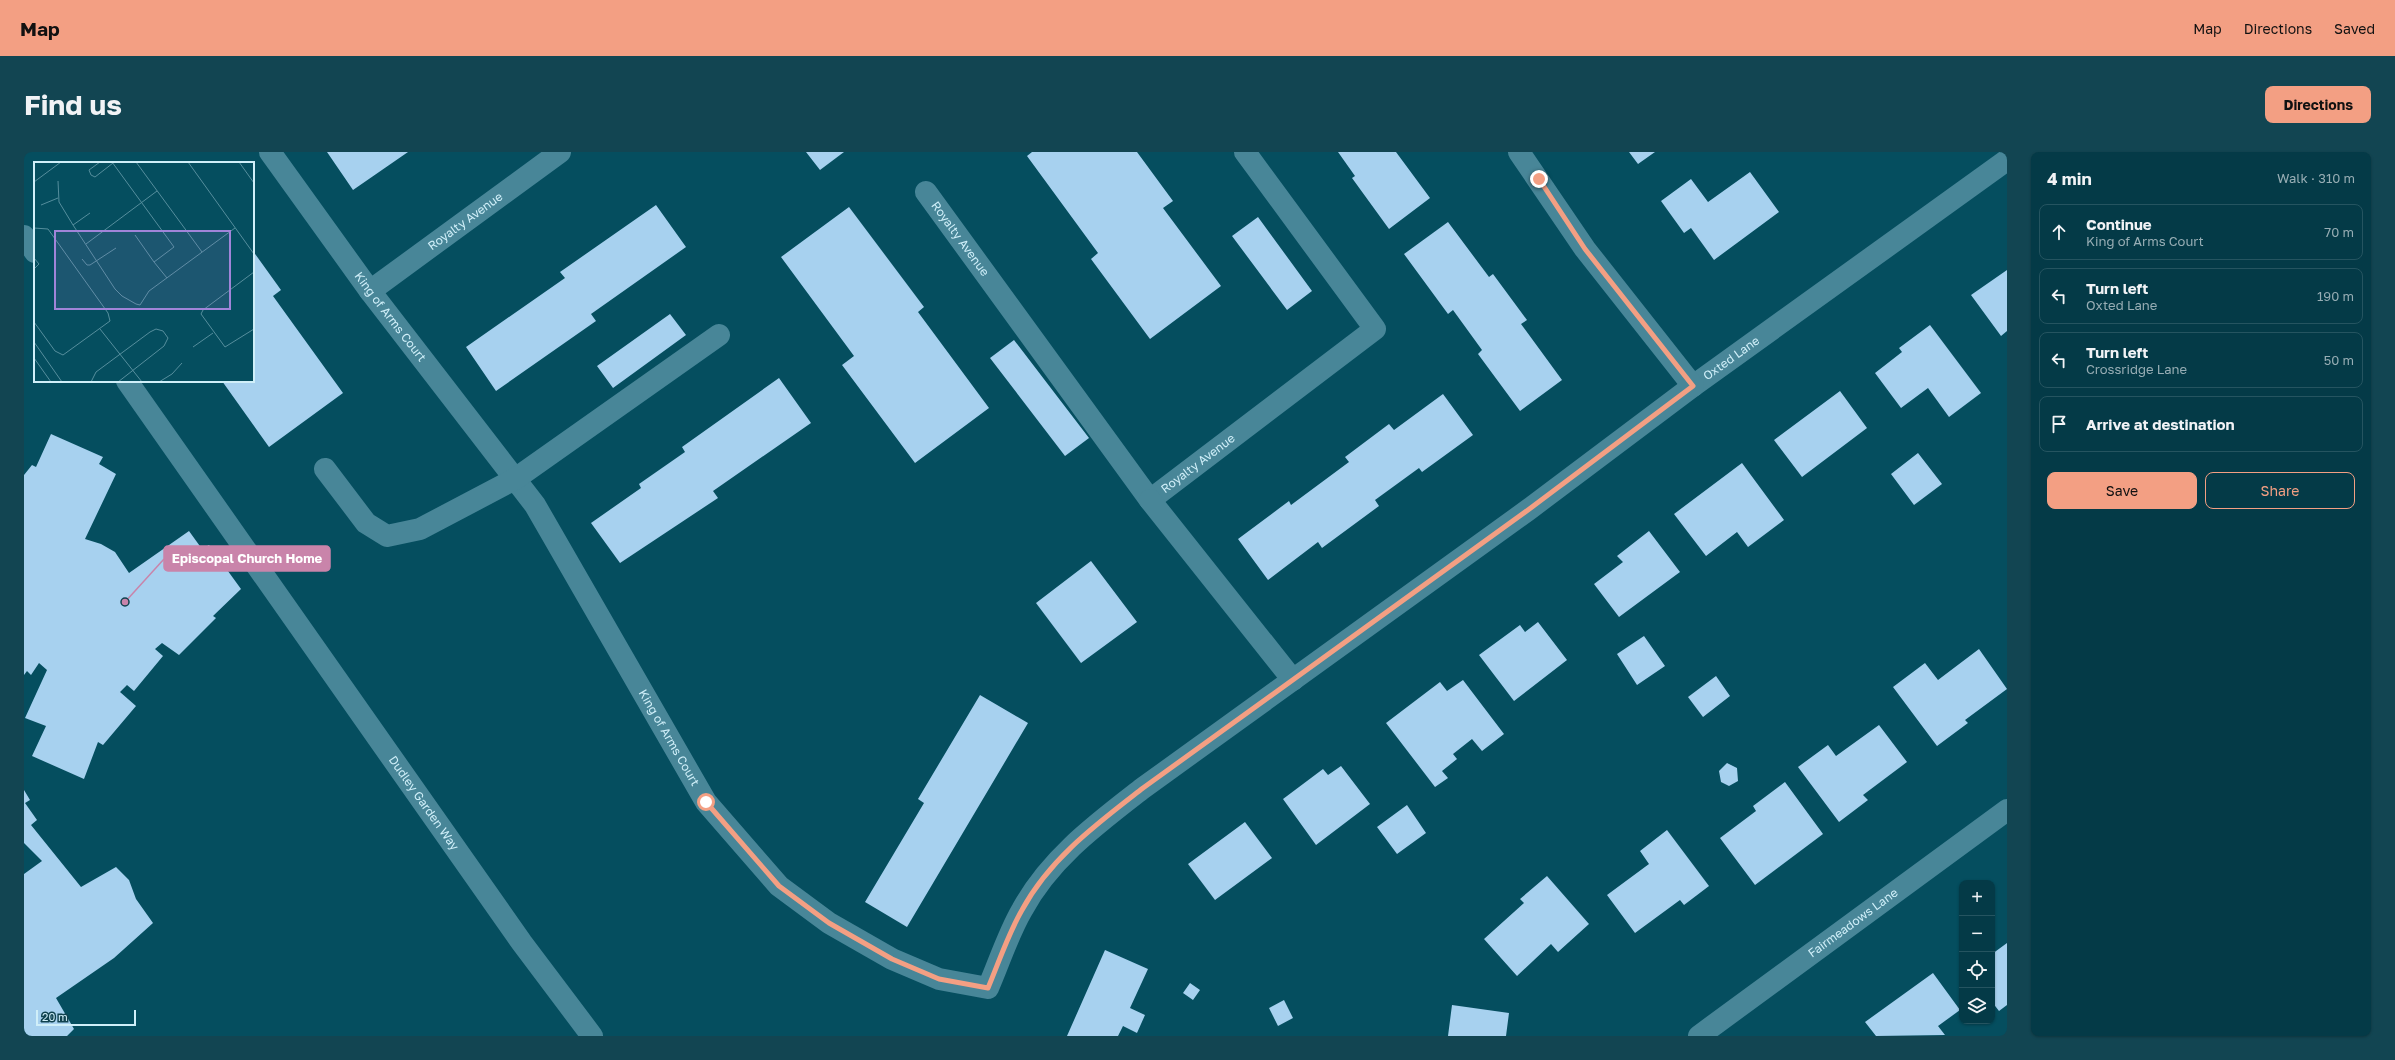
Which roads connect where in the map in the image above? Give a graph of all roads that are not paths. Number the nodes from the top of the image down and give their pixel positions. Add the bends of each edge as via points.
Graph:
1 (270, 152) edge
2 (560, 152) edge
3 (1245, 152) edge
4 (1519, 152) edge
5 (2007, 160) edge
6 (926, 192) dead end
7 (24, 236) edge
8 (34, 251) edge
9 (370, 291) junction
10 (719, 335) dead end
11 (128, 382) edge
12 (1693, 386) junction
13 (325, 469) dead end
14 (515, 479) junction
15 (1150, 500) junction
16 (1293, 680) junction
17 (2007, 810) edge
18 (988, 988) joint
19 (592, 1036) edge
20 (1700, 1036) edge

1 - 9 street, King of Arms Court
2 - 9 street, Royalty Avenue
3 - 15 street, Royalty Avenue via 1375,329
4 - 12 street via 1585,249
5 - 12 street, Oxted Lane
6 - 15 street, Royalty Avenue
7 - 8 street
9 - 14 street, King of Arms Court
10 - 14 street
11 - 19 street, Dudley Garden Way via 522,943
12 - 16 street, Oxted Lane via 1528,510
13 - 14 street via 366,523 387,536 420,529
14 - 18 street, King of Arms Court via 535,505 706,802 779,886 829,923 892,959 939,979
15 - 16 street
16 - 18 street, Oxted Lane via 1086,832 1053,866 1022,910
17 - 20 street, Fairmeadows Lane

